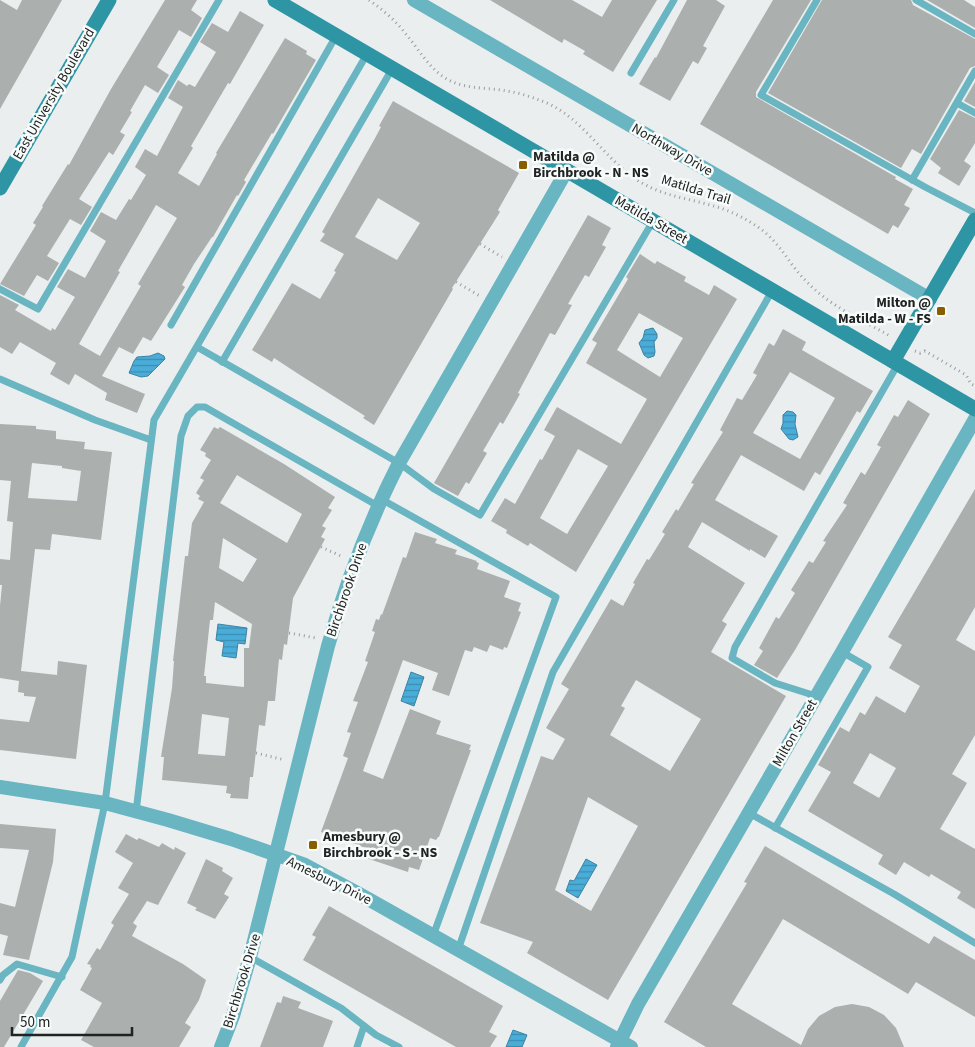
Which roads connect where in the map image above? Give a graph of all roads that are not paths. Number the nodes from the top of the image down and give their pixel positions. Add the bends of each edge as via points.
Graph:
1 (109, 0) edge
2 (219, 0) edge
3 (275, 0) edge
4 (414, 0) edge
5 (674, 0) edge
6 (817, 0) edge
7 (916, 0) edge
8 (975, 34) edge
9 (336, 36) junction
10 (367, 54) junction
11 (392, 68) junction
12 (975, 71) edge
13 (631, 73) dead end
14 (957, 103) junction
15 (975, 113) edge
16 (567, 170) junction
17 (912, 180) junction
18 (0, 188) edge
19 (975, 213) edge
20 (975, 220) edge
21 (654, 221) junction
22 (0, 289) edge
23 (772, 291) junction
24 (930, 299) junction
25 (171, 325) dead end
26 (197, 347) junction
27 (222, 362) junction
28 (896, 363) junction
29 (0, 379) edge
30 (975, 409) edge
31 (975, 419) edge
32 (151, 440) junction
33 (399, 464) junction
34 (380, 502) junction
35 (842, 652) junction
36 (816, 696) junction
37 (0, 787) edge
38 (105, 803) junction
39 (136, 812) junction
40 (748, 813) junction
41 (775, 828) junction
42 (275, 855) junction
43 (433, 936) junction
44 (975, 943) edge
45 (458, 950) junction
46 (250, 957) junction
47 (62, 977) junction
48 (0, 980) edge
49 (364, 1026) junction
50 (623, 1045) edge
51 (21, 1047) edge
52 (221, 1047) edge
53 (357, 1047) edge
54 (399, 1047) edge

1 - 18 street, East University Boulevard
2 - 22 lane via 38,308
3 - 9 street, Matilda Street
4 - 24 street, Northway Drive
5 - 13 lane
6 - 17 lane via 762,95
7 - 8 lane
9 - 10 street, Matilda Street
9 - 25 lane
10 - 11 street, Matilda Street
10 - 26 lane
11 - 16 street, Matilda Street
11 - 27 lane
12 - 14 lane
14 - 15 lane
14 - 17 lane
16 - 21 street, Matilda Street
16 - 33 street, Birchbrook Drive
17 - 19 lane
20 - 24 street
21 - 23 street, Matilda Street
21 - 33 lane via 480,515
23 - 28 street, Matilda Street
23 - 45 lane via 554,672
24 - 28 street
26 - 27 lane
26 - 32 lane via 154,420
27 - 33 lane
28 - 30 street, Matilda Street
28 - 36 lane via 735,647 732,658 775,682
29 - 32 lane
31 - 35 street, Milton Street
32 - 38 lane
33 - 34 street, Birchbrook Drive
34 - 39 lane via 205,407 197,407 188,416 181,436
34 - 42 street, Birchbrook Drive via 342,598 309,714
34 - 43 lane via 556,597
35 - 36 street, Milton Street
35 - 41 lane via 868,667
36 - 40 street, Milton Street
37 - 38 street, Amesbury Drive
38 - 39 street, Amesbury Drive
38 - 47 lane via 72,957
39 - 42 street, Amesbury Drive
40 - 41 lane
40 - 50 street, Milton Street via 638,1004
41 - 44 lane
42 - 43 street, Amesbury Drive via 303,864
42 - 46 street, Birchbrook Drive
43 - 45 street, Amesbury Drive
45 - 50 street, Amesbury Drive
46 - 49 lane via 341,1008
46 - 52 street, Birchbrook Drive
47 - 48 lane via 16,964
47 - 51 lane
49 - 53 lane
49 - 54 lane

